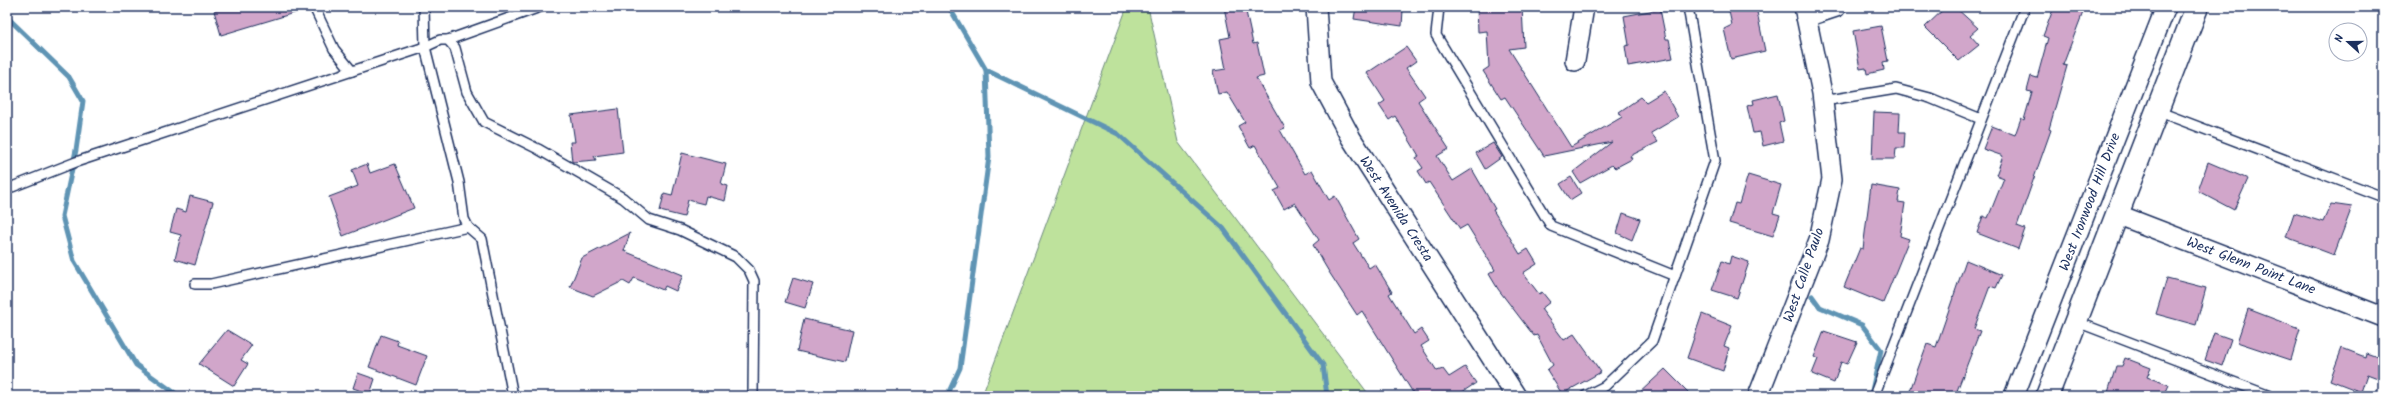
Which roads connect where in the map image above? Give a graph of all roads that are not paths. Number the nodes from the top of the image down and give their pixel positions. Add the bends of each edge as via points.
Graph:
1 (314, 7) edge
2 (424, 7) edge
3 (540, 7) edge
4 (1316, 7) edge
5 (1439, 7) edge
6 (1584, 7) edge
7 (1688, 7) edge
8 (1836, 7) edge
9 (2024, 7) edge
10 (2166, 7) edge
11 (2197, 7) edge
12 (1805, 12) edge
13 (448, 40) junction
14 (425, 47) junction
15 (1575, 62) dead end
16 (352, 71) junction
17 (1823, 101) junction
18 (2157, 111) junction
19 (1981, 119) junction
20 (7, 189) edge
21 (2383, 198) edge
22 (2119, 215) junction
23 (468, 227) junction
24 (1675, 276) junction
25 (195, 284) dead end
26 (2383, 317) edge
27 (2077, 322) junction
28 (513, 396) edge
29 (753, 396) edge
30 (1516, 396) edge
31 (1585, 396) edge
32 (1758, 396) edge
33 (1874, 396) edge
34 (2014, 396) edge
35 (2048, 396) edge
36 (2270, 396) edge

1 - 16 lane via 334,49
2 - 14 lane
3 - 13 lane
4 - 30 street, West Avenida Cresta via 1321,82 1350,138
5 - 24 lane via 1436,35 1551,226
6 - 15 street
7 - 24 lane via 1715,160
8 - 12 street
9 - 19 lane
10 - 34 street, West Ironwood Hill Drive
11 - 18 street
12 - 17 street, West Calle Paulo
13 - 14 lane via 440,40
13 - 29 lane via 455,48 467,92 484,122 538,149 623,198 649,220 680,230 736,256 749,270 754,281
14 - 16 lane
14 - 23 lane via 459,182 464,219
16 - 20 lane via 76,162
17 - 19 lane via 1896,89 1930,98
17 - 32 street, West Calle Paulo via 1832,180 1819,240
18 - 21 lane
18 - 22 street
19 - 33 lane
22 - 26 street, West Glenn Point Lane
22 - 27 street
23 - 25 lane via 211,284
23 - 28 lane via 482,239
24 - 31 lane via 1652,341 1605,386
27 - 35 street
27 - 36 lane

